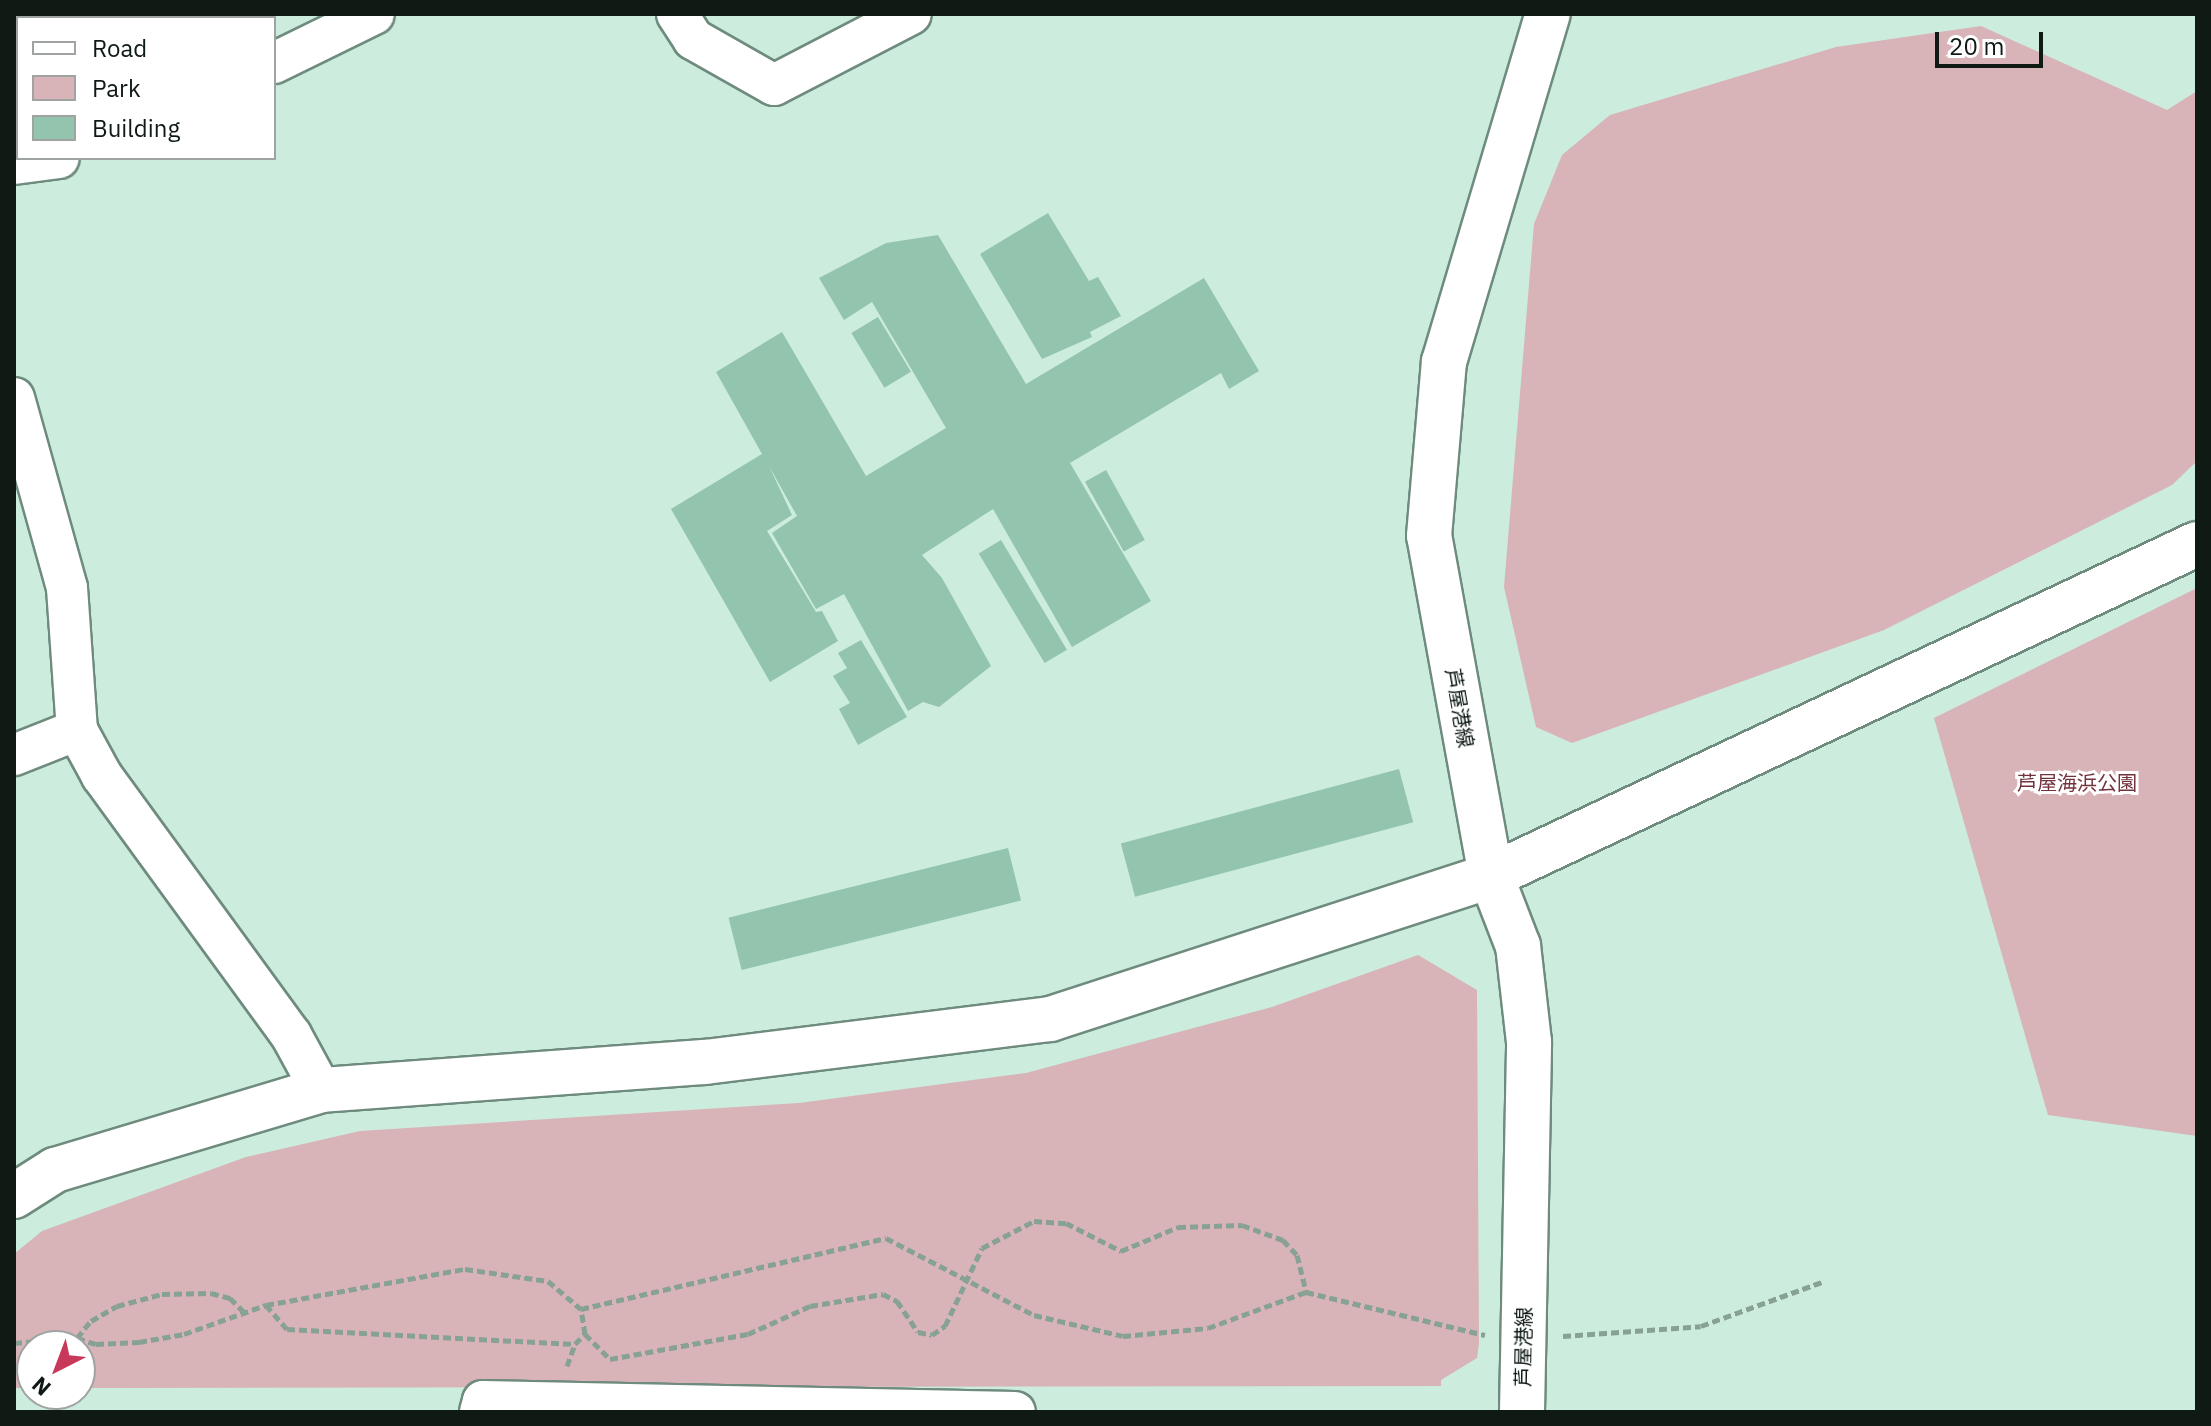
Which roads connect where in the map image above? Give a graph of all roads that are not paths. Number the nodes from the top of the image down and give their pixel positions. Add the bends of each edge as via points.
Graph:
1 (374, 14) edge
2 (677, 14) edge
3 (911, 14) edge
4 (1548, 14) edge
5 (276, 62) edge
6 (44, 160) edge
7 (14, 164) edge
8 (14, 398) edge
9 (2197, 544) edge
10 (77, 730) junction
11 (14, 755) edge
12 (1491, 876) junction
13 (321, 1090) junction
14 (14, 1196) edge
15 (480, 1412) edge
16 (1015, 1412) edge
17 (1522, 1412) edge

1 - 5 street
2 - 3 street via 693,39 774,85
4 - 12 street, 芦屋港線 via 1444,362 1433,438 1429,536
6 - 7 street
8 - 10 street via 67,588
9 - 12 street
10 - 11 street
10 - 13 street via 158,855 291,1035
12 - 13 street via 1050,1019 705,1062
12 - 17 street, 芦屋港線 via 1518,946 1529,1042
13 - 14 street via 55,1170
15 - 16 street via 483,1401

